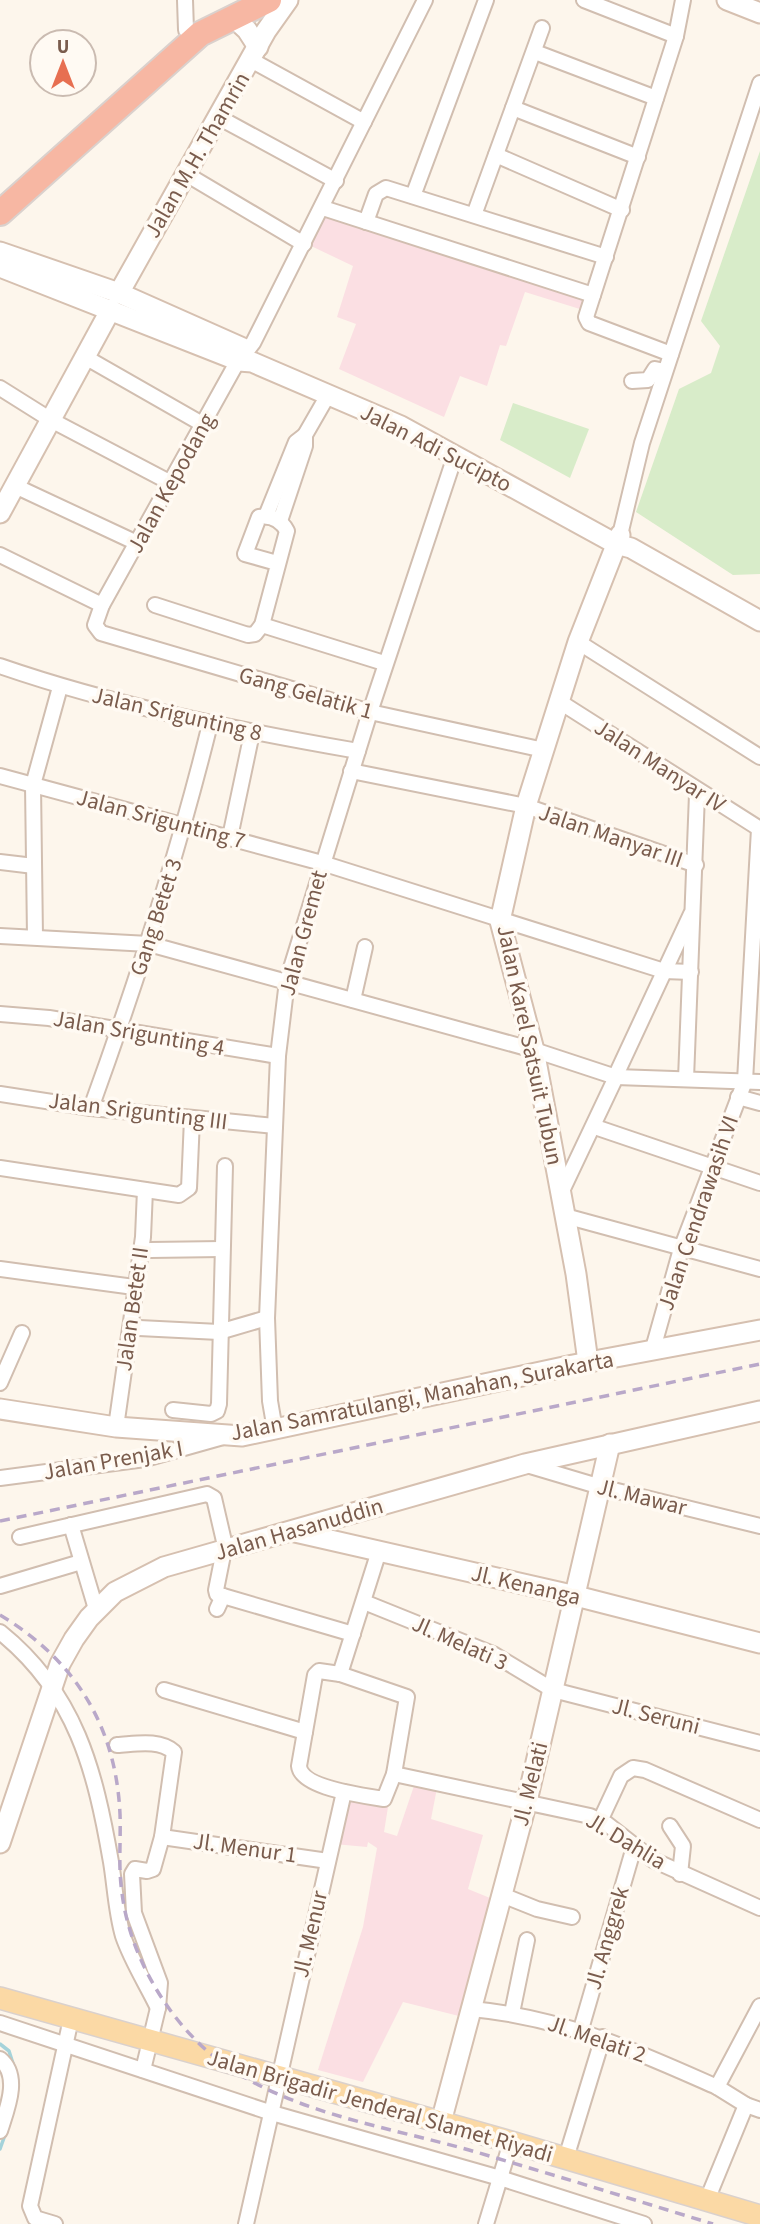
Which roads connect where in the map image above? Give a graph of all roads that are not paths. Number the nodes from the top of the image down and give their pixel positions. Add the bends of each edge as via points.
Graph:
1 (185, 0) edge
2 (288, 0) edge
3 (425, 0) edge
4 (486, 0) edge
5 (584, 0) edge
6 (683, 0) edge
7 (730, 1) edge
8 (232, 9) edge
9 (272, 9) edge
10 (760, 13) edge
11 (542, 28) dead end
12 (186, 30) junction
13 (676, 36) junction
14 (535, 52) junction
15 (254, 53) junction
16 (760, 83) edge
17 (656, 98) junction
18 (513, 108) junction
19 (218, 117) junction
20 (364, 122) junction
21 (496, 155) junction
22 (638, 157) junction
23 (186, 174) junction
24 (336, 181) junction
25 (0, 195) edge
26 (412, 196) junction
27 (323, 208) junction
28 (622, 210) junction
29 (0, 213) edge
30 (474, 215) junction
31 (366, 222) junction
32 (304, 244) junction
33 (0, 252) edge
34 (606, 257) junction
35 (0, 267) edge
36 (593, 295) junction
37 (115, 301) junction
38 (671, 354) junction
39 (85, 357) junction
40 (246, 358) junction
41 (665, 371) junction
42 (632, 380) dead end
43 (0, 388) edge
44 (328, 395) junction
45 (51, 419) junction
46 (204, 425) junction
47 (455, 457) junction
48 (171, 483) junction
49 (15, 486) junction
50 (0, 513) edge
51 (273, 519) junction
52 (618, 539) junction
53 (137, 544) junction
54 (0, 555) edge
55 (277, 564) junction
56 (102, 605) junction
57 (155, 605) dead end
58 (760, 621) edge
59 (262, 625) junction
60 (760, 628) edge
61 (578, 642) junction
62 (384, 663) dead end
63 (0, 666) edge
64 (60, 687) junction
65 (560, 702) junction
66 (370, 712) junction
67 (210, 724) junction
68 (252, 733) junction
69 (544, 750) junction
70 (358, 751) junction
71 (760, 757) edge
72 (351, 771) junction
73 (0, 776) edge
74 (33, 785) junction
75 (697, 794) dead end
76 (526, 806) junction
77 (185, 825) junction
78 (760, 829) edge
79 (230, 837) junction
80 (0, 862) edge
81 (322, 863) junction
82 (696, 865) junction
83 (34, 866) junction
84 (695, 904) junction
85 (500, 921) junction
86 (0, 936) edge
87 (35, 937) junction
88 (149, 944) junction
89 (365, 947) dead end
90 (664, 971) junction
91 (691, 972) junction
92 (287, 981) junction
93 (354, 1000) junction
94 (0, 1014) edge
95 (119, 1032) junction
96 (534, 1050) junction
97 (278, 1056) junction
98 (616, 1076) junction
99 (686, 1079) junction
100 (752, 1082) edge
101 (0, 1094) edge
102 (738, 1097) junction
103 (760, 1103) edge
104 (91, 1108) junction
105 (192, 1119) junction
106 (275, 1126) junction
107 (595, 1127) junction
108 (225, 1166) dead end
109 (710, 1167) junction
110 (0, 1168) edge
111 (760, 1183) edge
112 (145, 1190) junction
113 (561, 1193) junction
114 (565, 1216) junction
115 (222, 1249) junction
116 (681, 1249) junction
117 (150, 1250) dead end
118 (0, 1269) edge
119 (760, 1269) edge
120 (134, 1287) junction
121 (267, 1318) junction
122 (139, 1328) dead end
123 (760, 1330) edge
124 (219, 1332) junction
125 (22, 1333) dead end
126 (654, 1345) dead end
127 (588, 1362) junction
128 (0, 1383) edge
129 (0, 1409) edge
130 (173, 1410) dead end
131 (760, 1412) edge
132 (116, 1427) junction
133 (275, 1430) junction
134 (224, 1437) junction
135 (611, 1444) junction
136 (525, 1464) junction
137 (0, 1478) edge
138 (601, 1487) junction
139 (71, 1525) junction
140 (760, 1526) edge
141 (292, 1531) junction
142 (20, 1537) dead end
143 (225, 1550) junction
144 (379, 1551) junction
145 (81, 1562) junction
146 (0, 1586) edge
147 (576, 1596) junction
148 (363, 1602) junction
149 (96, 1609) junction
150 (0, 1632) edge
151 (353, 1634) junction
152 (760, 1643) edge
153 (340, 1674) junction
154 (53, 1686) junction
155 (164, 1690) dead end
156 (553, 1690) junction
157 (305, 1732) junction
158 (760, 1743) edge
159 (117, 1745) dead end
160 (394, 1774) junction
161 (344, 1792) junction
162 (527, 1801) junction
163 (760, 1820) edge
164 (600, 1821) junction
165 (670, 1826) dead end
166 (162, 1837) junction
167 (0, 1843) edge
168 (634, 1847) junction
169 (328, 1861) junction
170 (680, 1874) junction
171 (502, 1895) junction
172 (760, 1908) edge
173 (572, 1917) dead end
174 (527, 1940) dead end
175 (0, 1998) edge
176 (760, 2006) edge
177 (158, 2008) junction
178 (472, 2009) junction
179 (512, 2013) junction
180 (71, 2019) junction
181 (0, 2023) edge
182 (581, 2029) junction
183 (603, 2037) junction
184 (150, 2041) junction
185 (64, 2044) junction
186 (0, 2059) edge
187 (143, 2070) junction
188 (278, 2076) junction
189 (717, 2087) junction
190 (753, 2108) edge
191 (272, 2113) junction
192 (441, 2122) junction
193 (0, 2131) edge
194 (511, 2142) junction
195 (566, 2158) junction
196 (500, 2178) junction
197 (707, 2200) junction
198 (760, 2217) edge
199 (55, 2224) edge
200 (246, 2224) edge
201 (486, 2224) edge
202 (644, 2224) edge

1 - 12 street
2 - 9 main road, Jalan M.H. Thamrin
3 - 20 street, Jalan Kepodang
4 - 26 street
5 - 13 street
6 - 13 street
7 - 10 main road
8 - 9 highway
8 - 12 highway
8 - 15 main road via 247,30
8 - 29 highway
9 - 15 main road, Jalan M.H. Thamrin
11 - 14 street
12 - 25 highway
13 - 17 street
14 - 17 street
14 - 18 street
15 - 19 main road, Jalan M.H. Thamrin
15 - 20 street
16 - 38 street
17 - 22 street
18 - 21 street
18 - 22 street
19 - 23 main road, Jalan M.H. Thamrin
19 - 24 street
20 - 24 street, Jalan Kepodang
21 - 28 street
21 - 30 street
22 - 28 street
23 - 32 street
23 - 37 main road, Jalan M.H. Thamrin
24 - 27 street, Jalan Kepodang
26 - 30 street
26 - 31 street via 380,190
27 - 31 street
27 - 32 street, Jalan Kepodang
28 - 34 street
30 - 34 street
31 - 36 street
32 - 40 street, Jalan Kepodang
33 - 37 main road, Jalan Adi Sucipto
34 - 36 street
35 - 37 main road, Jalan Adi Sucipto
36 - 38 street via 586,317 589,323
37 - 39 main road, Jalan M.H. Thamrin
37 - 40 main road, Jalan Adi Sucipto
38 - 41 street
39 - 45 main road, Jalan M.H. Thamrin
39 - 46 street
40 - 44 main road, Jalan Adi Sucipto
40 - 46 street, Jalan Kepodang
41 - 42 street via 655,369 648,380
41 - 52 street
43 - 45 street
44 - 47 main road, Jalan Adi Sucipto via 401,426
44 - 51 street via 305,435 305,446
45 - 48 street
45 - 49 main road, Jalan M.H. Thamrin
46 - 48 street, Jalan Kepodang
47 - 52 main road, Jalan Adi Sucipto
47 - 66 street, Jalan Gremet
48 - 53 street, Jalan Kepodang
49 - 50 main road, Jalan M.H. Thamrin
49 - 53 street
51 - 55 street via 287,533
51 - 55 street via 255,520 245,552
52 - 58 main road, Jalan Adi Sucipto
52 - 60 main road, Jalan Adi Sucipto via 627,554
52 - 61 main road, Jalan Karel Satsuit Tubun
53 - 56 street, Jalan Kepodang
54 - 56 street
55 - 59 street
56 - 66 street, Gang Gelatik 1 via 95,625 101,633
57 - 59 street via 248,635
59 - 62 street
61 - 65 main road, Jalan Karel Satsuit Tubun
61 - 71 street
63 - 64 street, Jalan Srigunting 8
64 - 67 street, Jalan Srigunting 8
64 - 74 street
65 - 69 main road, Jalan Karel Satsuit Tubun
65 - 78 street, Jalan Manyar IV
66 - 69 street, Gang Gelatik 1
66 - 70 street, Jalan Gremet
67 - 68 street, Jalan Srigunting 8
67 - 77 street, Gang Betet 3
68 - 70 street, Jalan Srigunting 8
68 - 79 street
69 - 76 main road, Jalan Karel Satsuit Tubun
70 - 72 street, Jalan Gremet
72 - 76 street, Jalan Manyar III
72 - 81 street, Jalan Gremet
73 - 74 street, Jalan Srigunting 7
74 - 77 street, Jalan Srigunting 7
74 - 83 street
75 - 82 street
76 - 82 street, Jalan Manyar III
76 - 85 main road, Jalan Karel Satsuit Tubun
77 - 79 street, Jalan Srigunting 7
77 - 88 street, Gang Betet 3
78 - 100 street
79 - 81 street, Jalan Srigunting 7
80 - 83 street
81 - 85 street, Jalan Srigunting 7
81 - 92 street, Jalan Gremet
82 - 84 street
83 - 87 street
84 - 90 street
84 - 91 street
85 - 90 street, Jalan Srigunting 7
85 - 96 main road, Jalan Karel Satsuit Tubun
86 - 87 street
87 - 88 street
88 - 92 street
88 - 95 street, Gang Betet 3
89 - 93 street
90 - 91 street, Jalan Srigunting 7
90 - 98 street
91 - 99 street
92 - 93 street
92 - 97 street, Jalan Gremet
93 - 96 street
94 - 95 street, Jalan Srigunting 4 via 50,1018
95 - 97 street, Jalan Srigunting 4
95 - 104 street, Gang Betet 3
96 - 98 street
96 - 113 main road, Jalan Karel Satsuit Tubun
97 - 106 street, Jalan Gremet
98 - 99 street
98 - 107 street
99 - 100 street
100 - 102 street, Jalan Cendrawasih VI
101 - 104 street, Jalan Srigunting III
102 - 103 street
102 - 109 street, Jalan Cendrawasih VI
104 - 105 street, Jalan Srigunting III
105 - 106 street, Jalan Srigunting III
105 - 112 street via 189,1188 180,1195
106 - 121 street, Jalan Gremet
107 - 109 street
107 - 113 street
108 - 115 street
109 - 111 street
109 - 116 street, Jalan Cendrawasih VI
110 - 112 street
112 - 120 street, Jalan Betet II
113 - 114 main road, Jalan Karel Satsuit Tubun
114 - 116 street
114 - 127 main road, Jalan Karel Satsuit Tubun
115 - 117 street
115 - 124 street
116 - 119 street
116 - 126 street, Jalan Cendrawasih VI
118 - 120 street
120 - 132 street, Jalan Betet II
121 - 124 street
121 - 133 street, Jalan Gremet
122 - 124 street
123 - 127 main road, Jalan Samratulangi, Manahan, Surakarta
124 - 130 street via 217,1411
125 - 128 street
127 - 133 main road, Jalan Samratulangi, Manahan, Surakarta
129 - 132 main road, Jalan Samratulangi, Manahan, Surakarta
131 - 135 main road, Jalan Hasanuddin
132 - 134 main road, Jalan Samratulangi, Manahan, Surakarta
133 - 134 main road, Jalan Samratulangi, Manahan, Surakarta
134 - 137 street, Jalan Prenjak I via 145,1459
135 - 136 main road, Jalan Hasanuddin
135 - 138 main road, Jl. Melati
136 - 138 street, Jl. Mawar
136 - 141 main road, Jalan Hasanuddin
138 - 140 street, Jl. Mawar
138 - 147 main road, Jl. Melati
139 - 142 street
139 - 143 street via 210,1494
139 - 145 street
141 - 143 main road, Jalan Hasanuddin
141 - 144 main road, Jl. Kenanga
143 - 149 main road, Jalan Hasanuddin via 164,1567 127,1584
143 - 151 street via 216,1590 220,1603
144 - 147 main road, Jl. Kenanga
144 - 148 street
145 - 146 street
145 - 149 street
147 - 152 main road, Jl. Kenanga
147 - 156 main road, Jl. Melati
148 - 151 street
148 - 156 street, Jl. Melati 3 via 493,1654
149 - 154 main road, Jalan Hasanuddin via 65,1655
150 - 154 street
151 - 153 street
153 - 157 street via 317,1672
153 - 160 street via 407,1697
154 - 167 main road, Jalan Hasanuddin
154 - 177 street via 91,1764 124,1937
155 - 157 street
156 - 158 street, Jl. Seruni
156 - 162 main road, Jl. Melati
157 - 161 street via 300,1774
159 - 166 street via 152,1744 174,1752
160 - 161 street via 384,1799
160 - 162 street, Jl. Dahlia
161 - 169 street, Jl. Menur
162 - 164 street, Jl. Dahlia
162 - 171 main road, Jl. Melati
163 - 164 street via 633,1768 621,1776
164 - 168 street, Jl. Dahlia
165 - 170 street via 684,1846
166 - 169 street, Jl. Menur 1
166 - 177 street via 153,1868 135,1869 132,1880 138,1927 160,1979
168 - 170 street, Jl. Dahlia
168 - 182 street, Jl. Anggrek
169 - 188 street, Jl. Menur
170 - 172 street, Jl. Dahlia
171 - 173 street
171 - 178 main road, Jl. Melati
174 - 179 street
175 - 180 main road, Jalan Brigadir Jenderal Slamet Riyadi
176 - 189 street
177 - 184 street
178 - 179 street, Jl. Melati 2
178 - 192 main road, Jl. Melati
179 - 182 street, Jl. Melati 2
180 - 184 main road, Jalan Brigadir Jenderal Slamet Riyadi
180 - 185 street
181 - 185 street
182 - 183 street, Jl. Melati 2
183 - 189 street, Jl. Melati 2
183 - 195 street
184 - 187 street
184 - 188 main road, Jalan Brigadir Jenderal Slamet Riyadi
185 - 187 street
185 - 199 street via 30,2206 35,2218
186 - 193 street via 11,2080
187 - 191 street
188 - 191 street, Jl. Menur
188 - 192 main road, Jalan Brigadir Jenderal Slamet Riyadi
189 - 190 street, Jl. Melati 2
190 - 197 street
191 - 196 street
191 - 200 street, Jl. Menur
192 - 194 main road, Jalan Brigadir Jenderal Slamet Riyadi
194 - 195 main road, Jalan Brigadir Jenderal Slamet Riyadi
194 - 196 street
195 - 197 main road, Jalan Brigadir Jenderal Slamet Riyadi
196 - 201 street
196 - 202 street
197 - 198 main road, Jalan Brigadir Jenderal Slamet Riyadi

